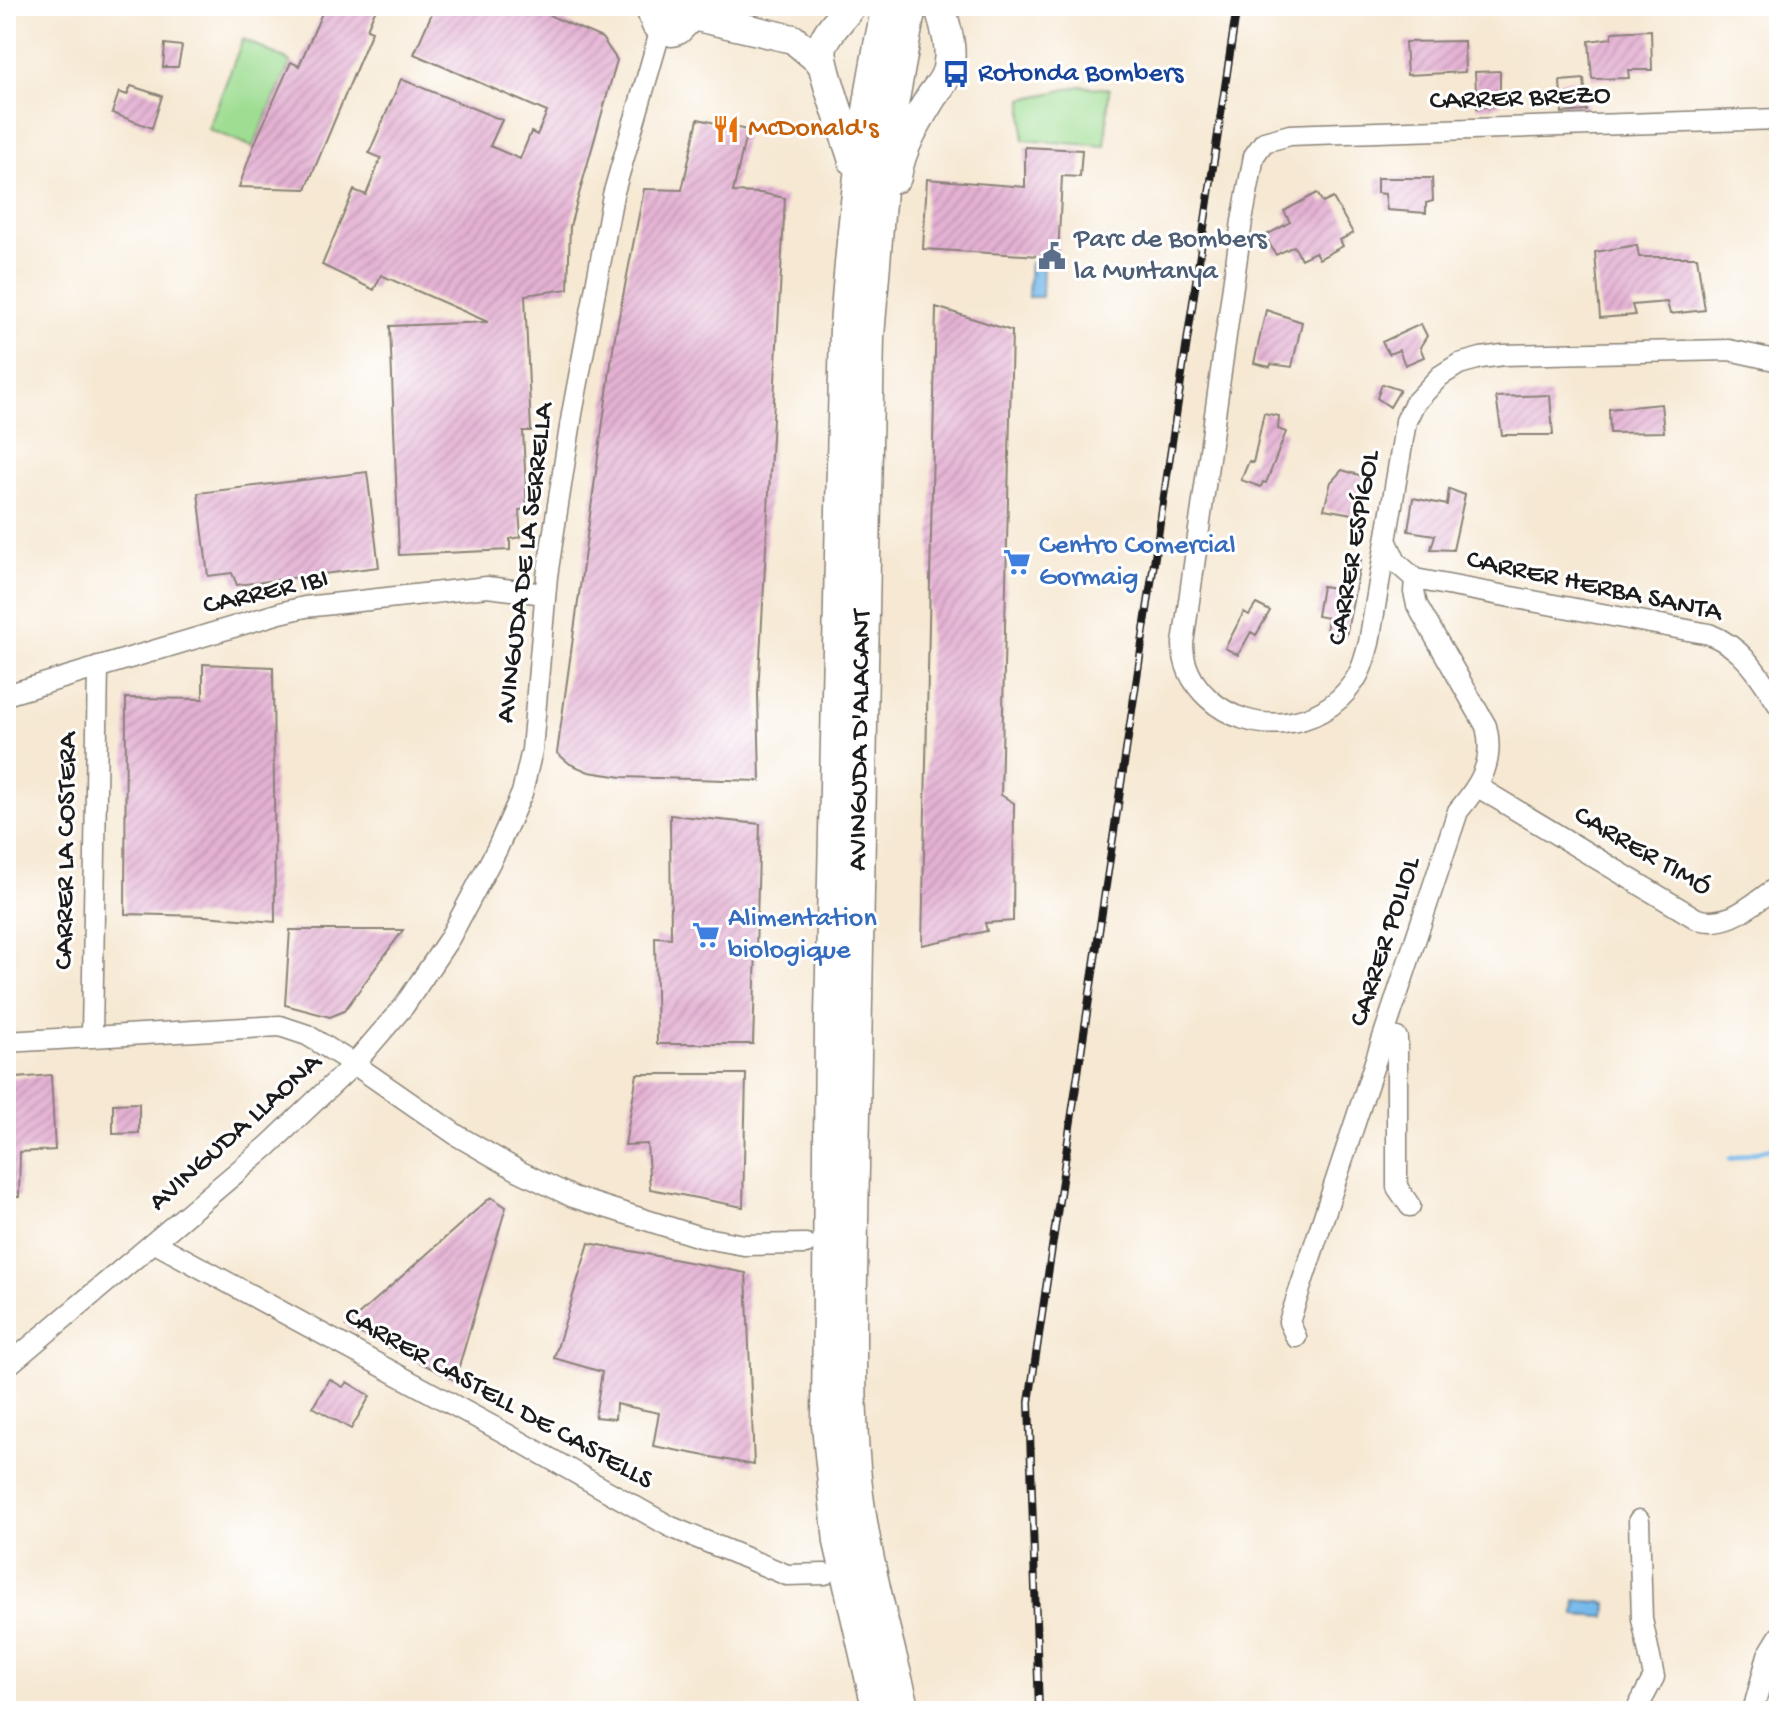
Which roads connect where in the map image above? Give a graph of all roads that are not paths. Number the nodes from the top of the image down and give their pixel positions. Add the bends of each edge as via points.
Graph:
1 (940, 6) edge
2 (687, 11) edge
3 (898, 11) edge
4 (651, 13) edge
5 (843, 15) edge
6 (793, 39) junction
7 (948, 41) junction
8 (825, 70) junction
9 (933, 95) junction
10 (880, 101) junction
11 (1779, 119) edge
12 (1264, 142) joint
13 (858, 174) junction
14 (874, 263) junction
15 (1779, 361) edge
16 (1386, 540) junction
17 (1415, 579) junction
18 (545, 594) junction
19 (98, 667) junction
20 (6, 695) edge
21 (1779, 706) edge
22 (1478, 787) junction
23 (1779, 886) edge
24 (92, 1035) junction
25 (1385, 1035) junction
26 (6, 1042) edge
27 (354, 1064) junction
28 (1410, 1206) dead end
29 (155, 1243) junction
30 (806, 1244) dead end
31 (1296, 1337) dead end
32 (6, 1367) edge
33 (1639, 1520) dead end
34 (825, 1574) dead end
35 (1779, 1637) edge
36 (878, 1711) edge
37 (905, 1711) edge
38 (1636, 1711) edge
39 (1753, 1711) edge

1 - 7 main road
2 - 4 street via 687,21 672,32
2 - 6 street
3 - 5 main road
3 - 7 main road via 930,25
3 - 10 main road, AVINGUDA D'ALACANT
4 - 18 street, AVINGUDA DE LA SERRELLA via 572,414
5 - 6 street
5 - 8 main road via 821,49
6 - 8 street
7 - 9 main road via 947,73
8 - 10 main road via 834,88 851,97
8 - 13 main road
9 - 10 main road via 914,105
9 - 14 main road via 901,154 892,216
10 - 13 main road, AVINGUDA D'ALACANT
10 - 14 main road, AVINGUDA D'ALACANT via 884,154
11 - 12 street, CARRER BREZO via 1290,135
12 - 16 street, CARRER ESPÍGOL via 1254,156 1242,221 1185,633 1183,654 1193,682 1215,704 1251,722 1289,723 1335,702 1353,684 1364,662
13 - 36 main road, AVINGUDA D'ALACANT via 845,326 840,513 827,1398 839,1542
14 - 37 main road, AVINGUDA D'ALACANT via 851,1402 865,1541
15 - 16 street, CARRER ESPÍGOL via 1729,350 1503,355 1459,364 1425,390 1406,421
16 - 17 street via 1396,562
17 - 21 street, CARRER HERBA SANTA via 1709,634 1739,650
17 - 22 street, CARRER POLIOL via 1417,605 1486,726 1487,758
18 - 19 street, CARRER IBI via 487,587 305,607
18 - 27 street, AVINGUDA DE LA SERRELLA via 532,750 522,793 449,939 404,1006
19 - 20 street, CARRER IBI
19 - 24 street, CARRER LA COSTERA
22 - 23 street, CARRER TIMÓ via 1697,919 1727,921
22 - 25 street, CARRER POLIOL via 1458,811
24 - 26 street
24 - 27 street via 280,1026 307,1035
25 - 28 street via 1397,1038 1397,1187
25 - 31 street, CARRER POLIOL via 1289,1322
27 - 29 street, AVINGUDA LLAONA
27 - 30 street via 458,1136 573,1197 700,1237 744,1245
29 - 32 street, AVINGUDA LLAONA
29 - 34 street, CARRER CASTELL DE CASTELLS via 671,1527 787,1575
33 - 38 street via 1642,1619 1654,1677
35 - 39 street via 1768,1655

